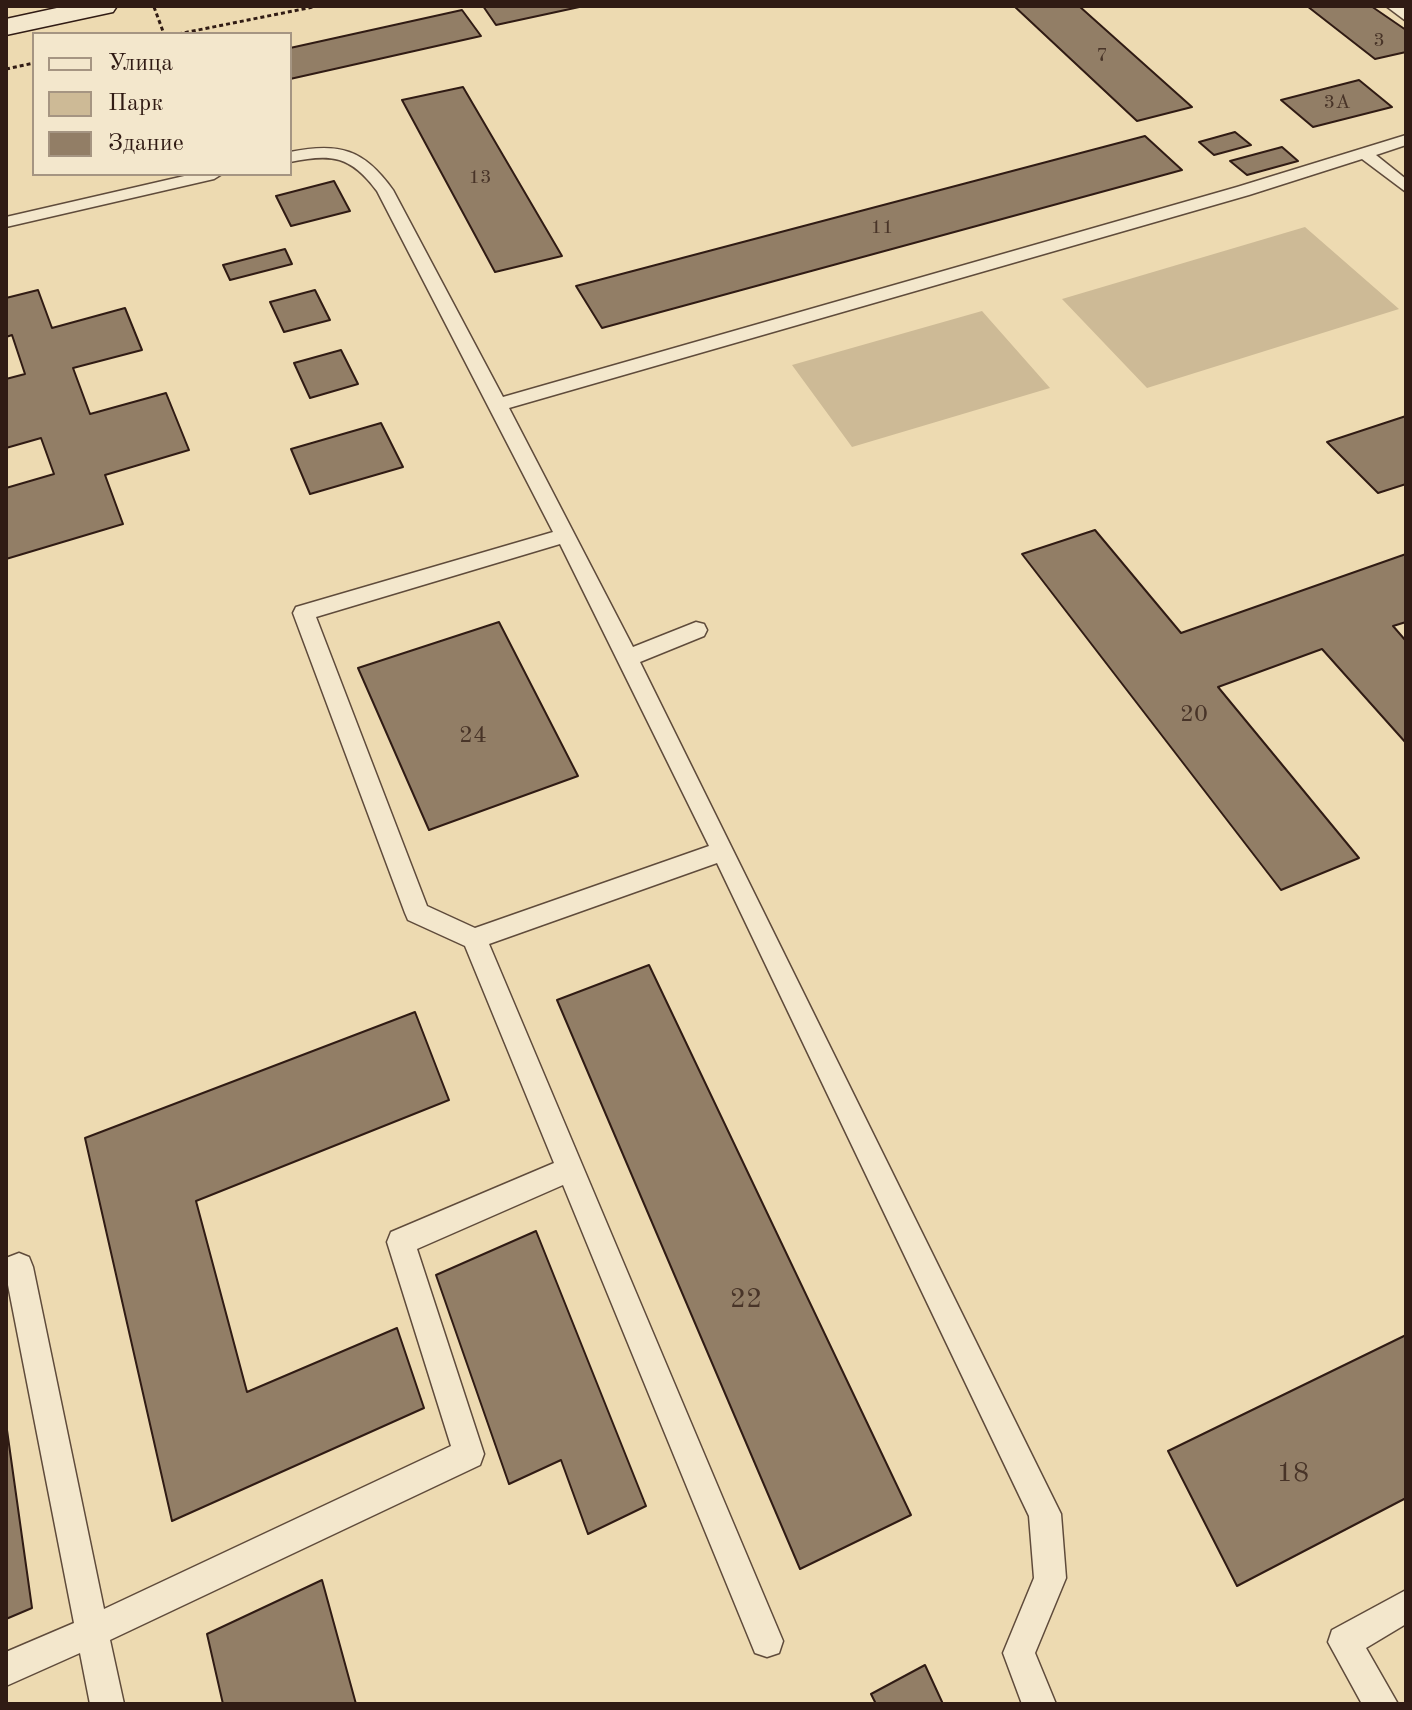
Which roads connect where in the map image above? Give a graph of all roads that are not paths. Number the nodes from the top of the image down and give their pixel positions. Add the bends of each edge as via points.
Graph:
1 (104, 6) edge
2 (1393, 6) edge
3 (1406, 17) edge
4 (6, 27) edge
5 (1406, 140) edge
6 (1364, 153) junction
7 (292, 156) edge
8 (205, 176) edge
9 (1406, 187) edge
10 (6, 222) edge
11 (500, 404) junction
12 (566, 535) junction
13 (696, 630) dead end
14 (628, 658) junction
15 (724, 851) junction
16 (474, 939) junction
17 (570, 1169) junction
18 (6, 1272) edge
19 (1406, 1606) edge
20 (93, 1631) junction
21 (767, 1641) dead end
22 (6, 1669) edge
23 (107, 1704) edge
24 (1039, 1704) edge
25 (1381, 1704) edge

1 - 4 street
2 - 3 lane
5 - 6 lane
6 - 9 lane
6 - 11 lane
7 - 11 lane via 318,150 345,154 369,167
8 - 10 lane
11 - 12 lane
12 - 14 lane
12 - 16 lane via 304,613 417,913
13 - 14 lane
14 - 15 lane
15 - 16 lane
15 - 24 lane via 1045,1514 1050,1578 1019,1653
16 - 17 lane
17 - 20 lane via 401,1242 469,1454
17 - 21 lane
18 - 20 lane via 19,1267
19 - 25 lane via 1344,1642
20 - 22 lane
20 - 23 lane

